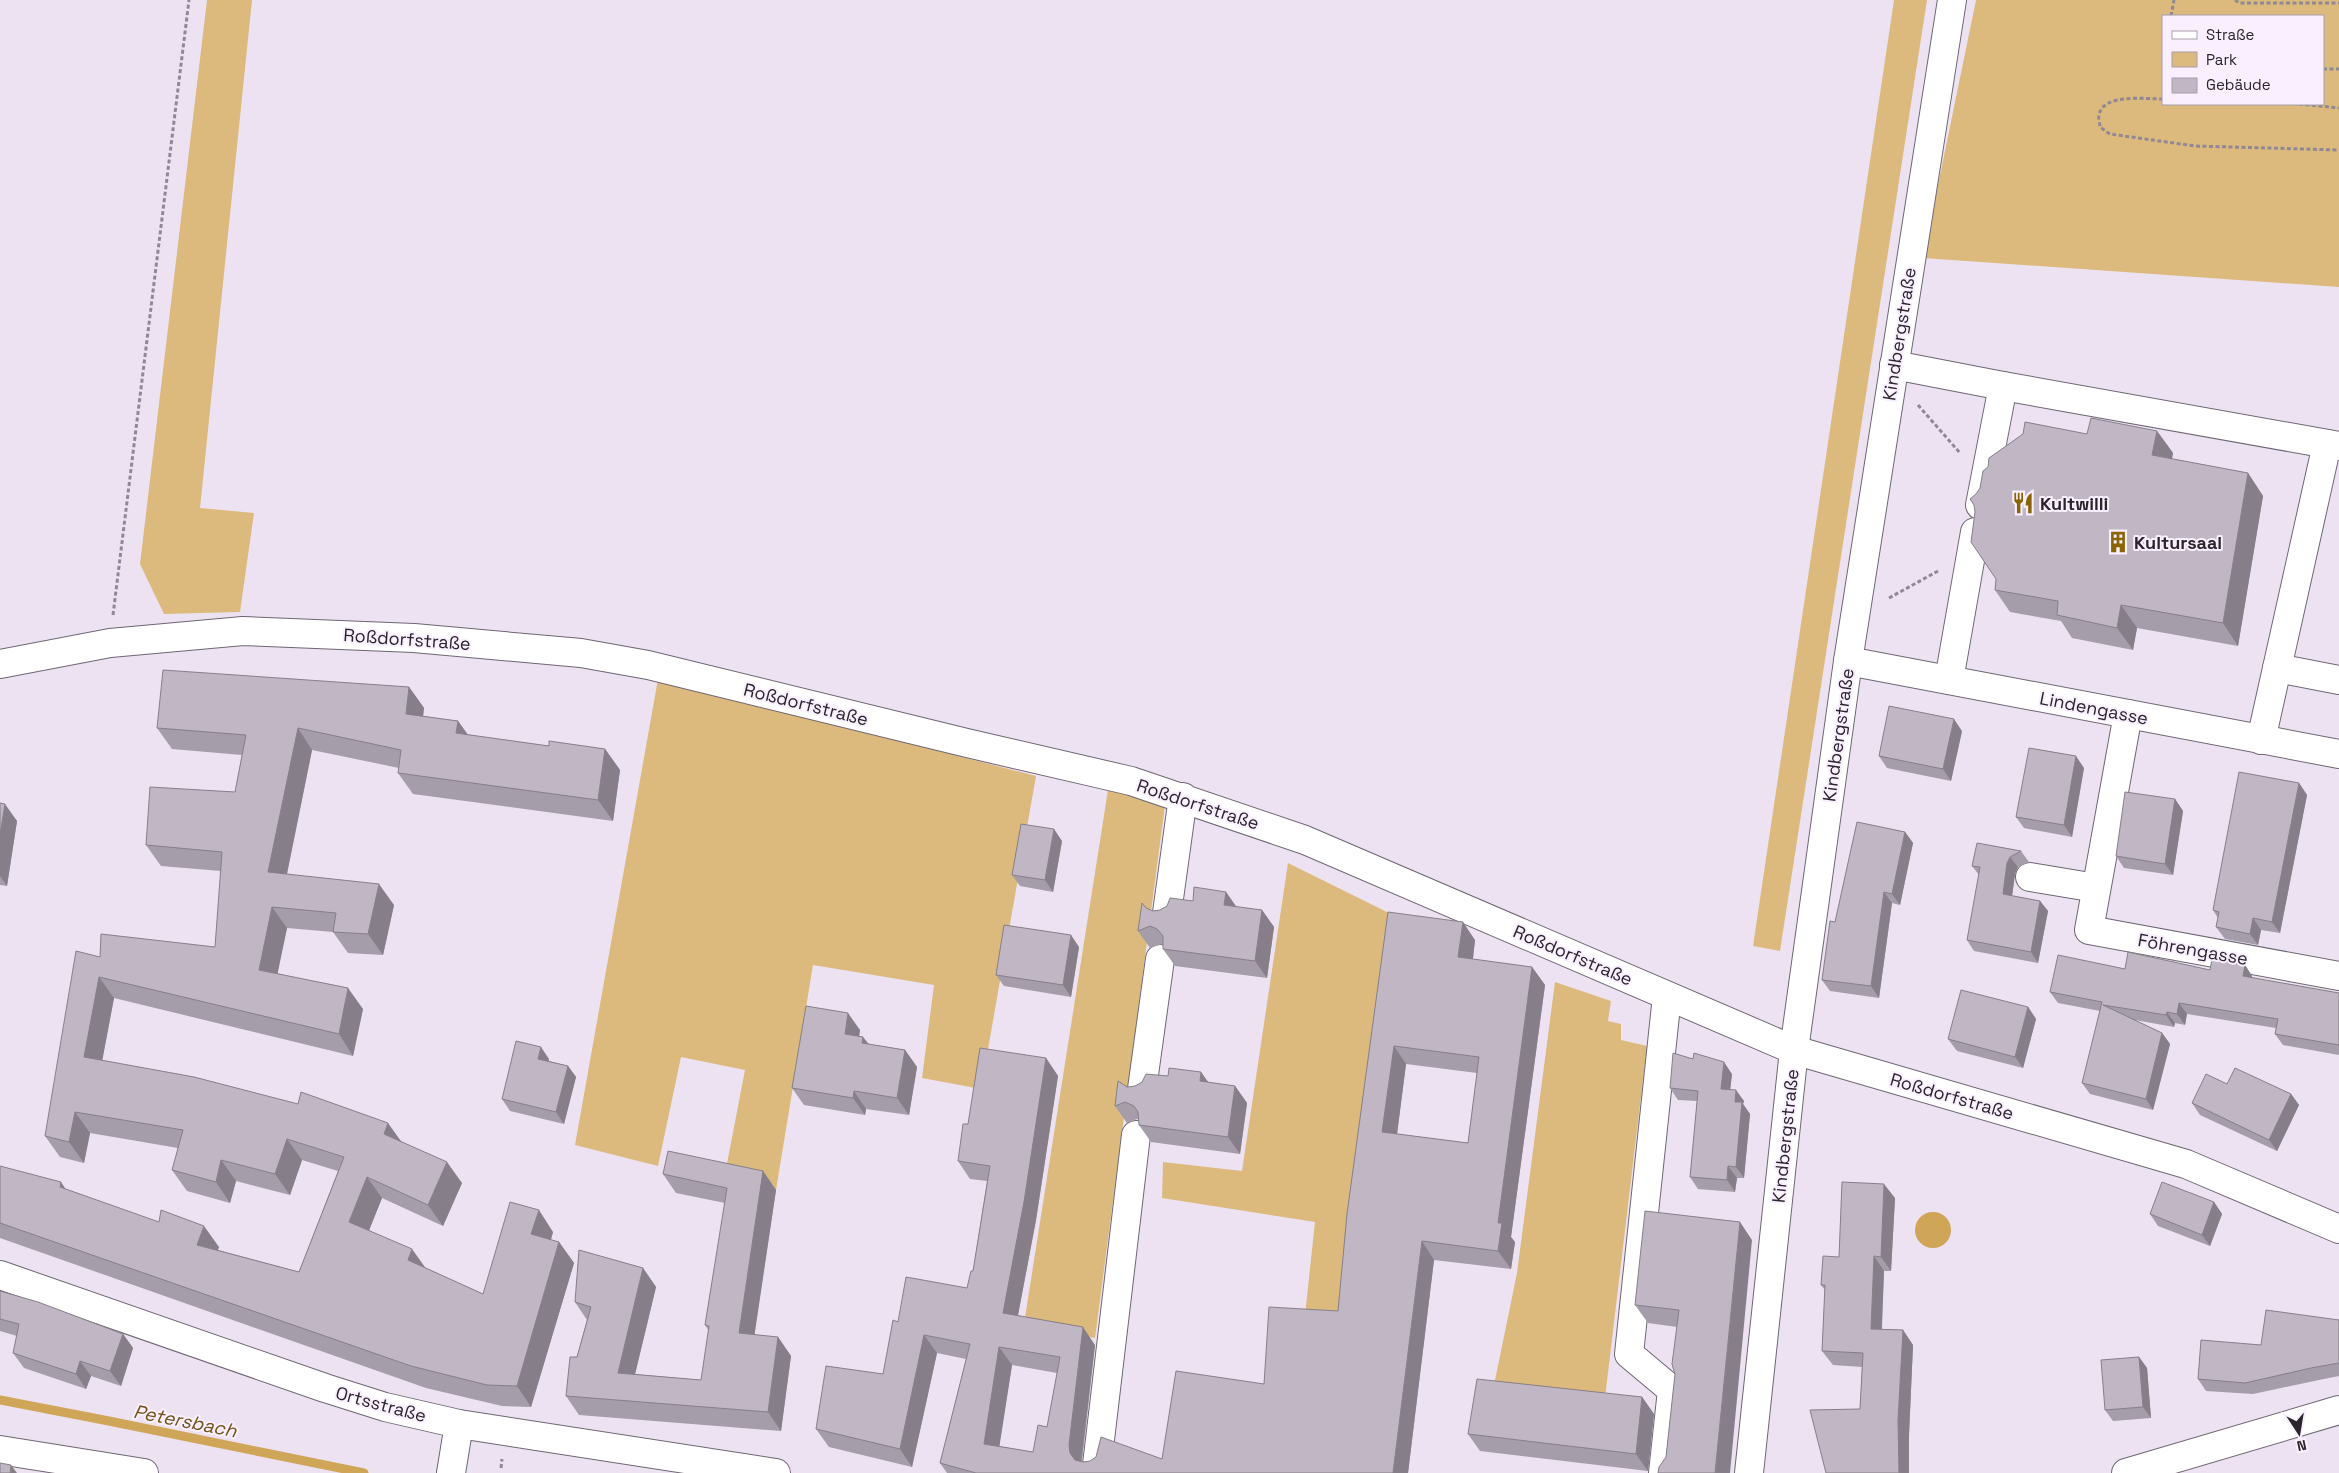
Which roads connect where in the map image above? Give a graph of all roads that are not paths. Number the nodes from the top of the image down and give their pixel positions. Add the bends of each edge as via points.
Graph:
1 (1952, 0) edge
2 (1894, 364) junction
3 (2003, 386) junction
4 (2333, 445) edge
5 (1848, 661) junction
6 (0, 664) edge
7 (2277, 668) junction
8 (1949, 680) junction
9 (2339, 680) edge
10 (2128, 714) junction
11 (2261, 740) junction
12 (2339, 754) edge
13 (1183, 797) junction
14 (2030, 877) dead end
15 (2096, 888) junction
16 (1167, 913) edge
17 (1160, 959) dead end
18 (2339, 976) edge
19 (1667, 996) junction
20 (1794, 1050) junction
21 (1142, 1089) edge
22 (1136, 1135) edge
23 (2339, 1229) edge
24 (0, 1275) edge
25 (2339, 1410) edge
26 (459, 1424) junction
27 (0, 1450) edge
28 (1097, 1465) edge
29 (144, 1473) edge
30 (451, 1473) edge
31 (776, 1473) edge
32 (1662, 1473) edge
33 (1749, 1473) edge
34 (2126, 1473) edge

1 - 2 street, Kindbergstraße
2 - 3 street
2 - 5 street, Kindbergstraße
3 - 4 street
3 - 8 street
4 - 7 street
5 - 8 street, Lindengasse
5 - 20 street, Kindbergstraße
6 - 13 street, Roßdorfstraße via 110,643 243,631 414,638 581,653 648,665 1131,781
7 - 9 street
7 - 11 street
8 - 10 street, Lindengasse
10 - 11 street, Lindengasse
10 - 15 street, Föhrengasse
11 - 12 street, Lindengasse
13 - 16 street
13 - 19 street, Roßdorfstraße via 1305,840
14 - 15 street
15 - 18 street, Föhrengasse via 2089,930
17 - 21 street
19 - 20 street, Roßdorfstraße
19 - 32 street via 1629,1354 1672,1390
20 - 23 street, Roßdorfstraße via 2186,1164
20 - 33 street, Kindbergstraße
22 - 28 street
24 - 26 street, Ortsstraße via 325,1388 385,1407
25 - 34 street
26 - 30 street
26 - 31 street, Ortsstraße
27 - 29 street

